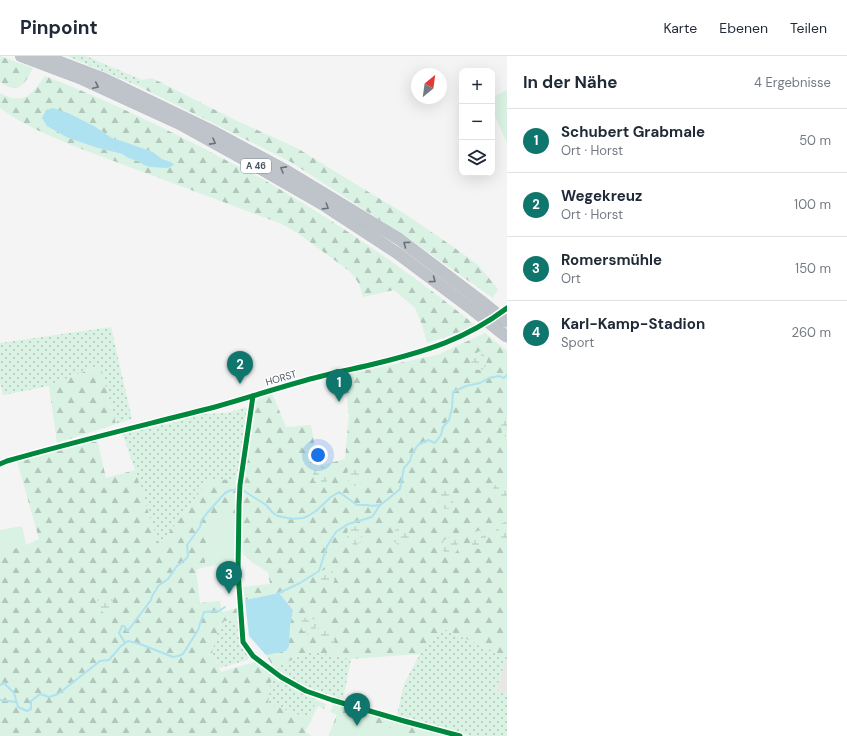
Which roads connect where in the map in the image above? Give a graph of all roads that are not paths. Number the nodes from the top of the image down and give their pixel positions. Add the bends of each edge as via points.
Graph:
1 (21, 56) edge
2 (44, 56) edge
3 (507, 308) edge
4 (507, 322) edge
5 (507, 337) edge
6 (0, 464) edge

1 -> 5 highway, A 46, bridge via 180,124 261,168 397,253
4 -> 2 highway, A 46, bridge via 400,239 285,170 216,133 110,82
3 - 6 street, HORST via 472,331 417,353 323,375 216,406 57,446

